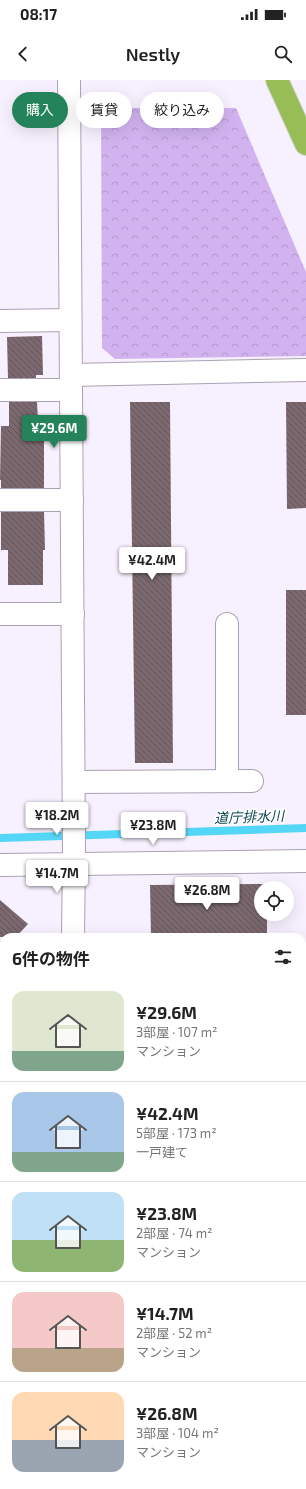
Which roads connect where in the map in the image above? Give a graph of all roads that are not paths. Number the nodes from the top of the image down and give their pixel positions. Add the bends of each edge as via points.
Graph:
1 (69, 80) edge
2 (277, 80) edge
3 (306, 144) edge
4 (70, 320) junction
5 (0, 321) edge
6 (306, 370) edge
7 (71, 382) junction
8 (0, 390) edge
9 (0, 500) edge
10 (72, 500) junction
11 (0, 614) edge
12 (73, 614) junction
13 (227, 624) dead end
14 (227, 781) junction
15 (252, 781) dead end
16 (74, 782) junction
17 (74, 859) junction
18 (306, 861) edge
19 (0, 865) edge
20 (73, 933) edge

1 - 4 street
2 - 3 highway
4 - 5 street
4 - 7 street
6 - 7 street
7 - 8 street
7 - 10 street
9 - 10 street
10 - 12 street
11 - 12 street
12 - 16 street
13 - 14 street
14 - 15 street
14 - 16 street
16 - 17 street
17 - 18 street
17 - 19 street
17 - 20 street

